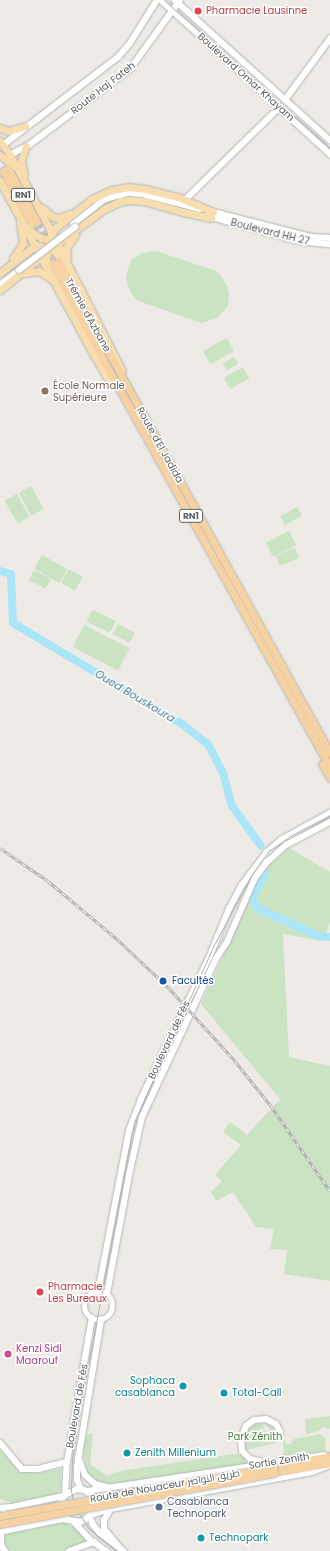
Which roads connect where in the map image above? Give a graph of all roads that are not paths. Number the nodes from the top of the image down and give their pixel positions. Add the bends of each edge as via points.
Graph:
1 (157, 0) edge
2 (161, 0) edge
3 (178, 1) edge
4 (173, 11) junction
5 (330, 39) edge
6 (285, 100) junction
7 (279, 108) junction
8 (25, 126) junction
9 (0, 128) edge
10 (330, 140) edge
11 (1, 145) edge
12 (26, 146) junction
13 (330, 154) edge
14 (3, 156) edge
15 (5, 170) dead end
16 (0, 180) edge
17 (28, 189) junction
18 (33, 197) junction
19 (185, 200) junction
20 (16, 209) junction
21 (76, 212) junction
22 (212, 215) junction
23 (45, 220) junction
24 (90, 220) junction
25 (32, 225) junction
26 (52, 232) junction
27 (34, 234) junction
28 (330, 238) edge
29 (49, 243) junction
30 (330, 244) edge
31 (35, 246) junction
32 (50, 261) junction
33 (69, 265) junction
34 (19, 271) junction
35 (1, 272) edge
36 (0, 281) edge
37 (54, 282) junction
38 (0, 285) edge
39 (0, 290) edge
40 (120, 390) junction
41 (130, 392) junction
42 (261, 642) junction
43 (271, 645) junction
44 (330, 744) edge
45 (330, 753) edge
46 (330, 768) edge
47 (330, 778) edge
48 (330, 813) edge
49 (330, 822) edge
50 (98, 1292) junction
51 (107, 1294) junction
52 (92, 1318) junction
53 (101, 1320) junction
54 (280, 1432) dead end
55 (0, 1443) edge
56 (330, 1456) edge
57 (78, 1457) junction
58 (286, 1460) junction
59 (67, 1462) junction
60 (330, 1464) edge
61 (274, 1470) junction
62 (110, 1488) junction
63 (84, 1490) junction
64 (64, 1496) junction
65 (0, 1508) edge
66 (110, 1509) junction
67 (91, 1515) junction
68 (0, 1516) edge
69 (71, 1520) junction
70 (0, 1524) edge
71 (2, 1533) edge
72 (94, 1542) junction
73 (122, 1550) edge
74 (5, 1551) edge
75 (69, 1551) edge
76 (106, 1551) edge

1 - 8 main road, Route Haj Fateh via 118,57
2 - 4 street, Boulevard Omar Khayam
3 - 4 main road, Route Haj Fateh
3 - 6 street, Boulevard Omar Khayam
4 - 7 street, Boulevard Omar Khayam
4 - 12 main road, Route Haj Fateh via 130,69
5 - 6 street
6 - 10 street, Boulevard Omar Khayam
7 - 13 street, Boulevard Omar Khayam
7 - 19 street
8 - 9 main road via 8,131
8 - 11 main road, Route Haj Fateh
11 - 14 main road
12 - 14 main road, Route Haj Fateh
12 - 17 main road via 21,164
14 - 17 main road via 17,169
15 - 25 highway, RN1
16 - 20 main road
17 - 18 main road
18 - 21 main road via 44,211 53,217 59,218
18 - 23 main road, Route d'El Jadida
19 - 21 main road via 145,189 120,188 102,194
19 - 22 main road
20 - 25 main road, Route d'El Jadida
20 - 35 main road via 23,243
21 - 26 main road
22 - 24 main road via 183,212 144,201 130,200 108,207
22 - 28 main road, Boulevard HH 27 via 311,237
22 - 30 main road, Boulevard HH 27 via 299,240
22 - 34 main road, bridge via 150,199 127,197 107,202
23 - 26 main road, Route d'El Jadida
23 - 27 main road via 42,231
23 - 29 main road
24 - 29 main road via 62,241
24 - 33 main road via 69,242 66,253
25 - 27 main road
25 - 31 main road, Route d'El Jadida
26 - 29 main road, Route d'El Jadida
27 - 29 main road
29 - 31 main road
29 - 32 main road
29 - 32 main road
29 - 33 main road, Route d'El Jadida
31 - 32 main road, Route d'El Jadida
31 - 35 main road
32 - 33 main road
32 - 34 main road
32 - 37 main road, Route d'El Jadida
32 - 40 highway, Trémie d'Azbane / RN1
32 - 41 highway, Trémie d'Azbane / RN1
33 - 41 main road, Route d'El Jadida via 114,354
34 - 36 main road
34 - 37 main road via 39,271
34 - 38 main road
34 - 39 main road
37 - 40 main road, Route d'El Jadida via 92,352 107,376
40 - 42 highway, Route d'El Jadida / RN1
41 - 43 highway, Route d'El Jadida / RN1
42 - 46 highway, Route d'El Jadida / RN1
42 - 47 highway, Route d'El Jadida via 279,683
43 - 44 highway, Route d'El Jadida via 288,667
43 - 45 highway, Route d'El Jadida / RN1
48 - 50 street, Boulevard de Fès via 291,834 266,853 242,885 229,909 129,1130
49 - 51 street, Boulevard de Fès via 286,845 267,862 255,878 240,915 214,963 141,1121
50 - 51 street
50 - 52 street via 90,1296 86,1303 87,1312
51 - 53 street via 112,1300 113,1308 109,1316
52 - 53 street
52 - 59 street, Boulevard de Fès
53 - 57 street, Boulevard de Fès
54 - 58 main road via 276,1424 269,1420 257,1419 246,1426 241,1443 244,1454 254,1461
55 - 59 main road via 22,1469 38,1469
56 - 58 main road, Sortie Zenith via 323,1454
56 - 61 highway, Route de Nouaceur طريق النواصر
57 - 62 main road via 82,1472 88,1478 99,1486
57 - 63 street, Boulevard de Fès via 77,1480
58 - 62 main road, Sortie Zenith
59 - 64 street, Boulevard de Fès
60 - 61 highway, Route de Nouaceur طريق النواصر
60 - 66 main road via 306,1473
61 - 68 highway, Route de Nouaceur طريق النواصر, bridge
61 - 70 highway, Route de Nouaceur طريق النواصر, bridge
62 - 63 main road, Sortie Zenith
63 - 64 main road via 72,1490
63 - 67 main road via 93,1500
64 - 65 main road
64 - 69 main road via 61,1509
65 - 71 main road via 8,1520
66 - 67 main road
66 - 73 main road via 104,1518 104,1529
67 - 69 main road via 83,1521
67 - 73 street via 96,1528
69 - 71 main road via 37,1524
69 - 72 street
71 - 74 main road via 1,1545
72 - 75 main road
72 - 76 street

